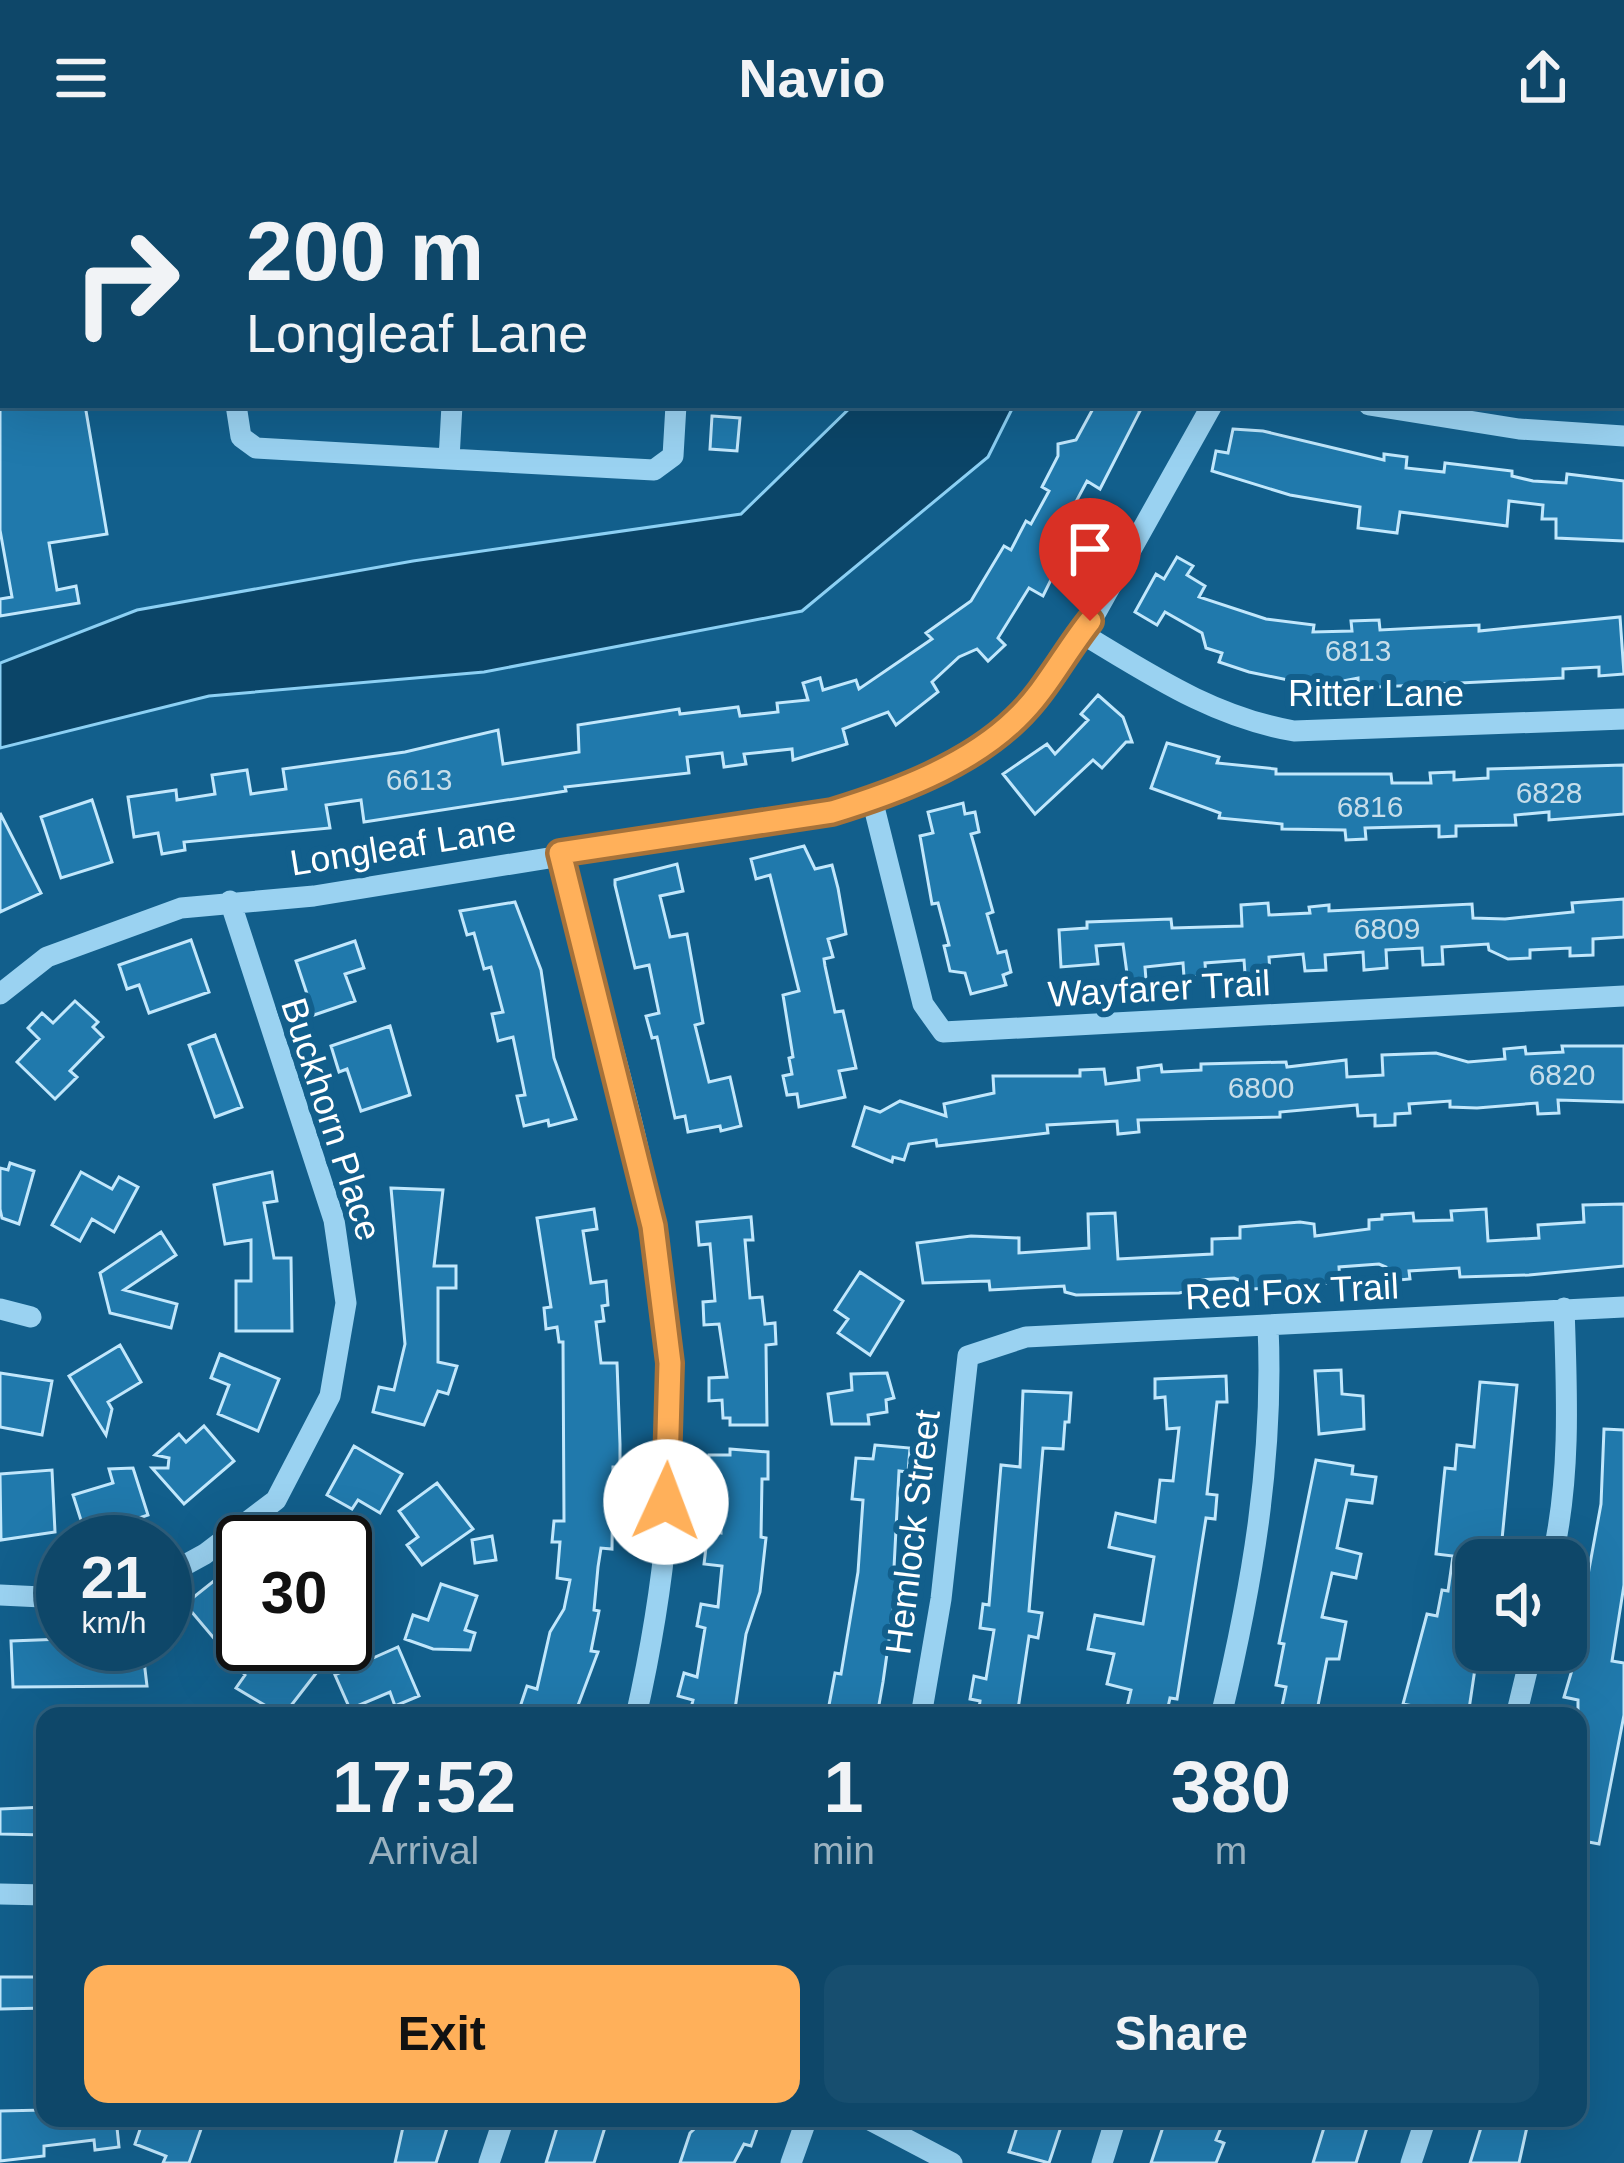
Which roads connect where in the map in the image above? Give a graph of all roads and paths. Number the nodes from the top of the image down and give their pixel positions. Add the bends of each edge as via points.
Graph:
1 (236, 408) edge
2 (452, 408) edge
3 (676, 408) edge
4 (1210, 408) edge
5 (1388, 408) edge
6 (1624, 436) edge
7 (449, 459) junction
8 (1081, 633) junction
9 (1624, 718) edge
10 (872, 799) junction
11 (560, 853) junction
12 (230, 901) junction
13 (0, 994) edge
14 (1624, 996) edge
15 (1624, 1307) edge
16 (0, 1309) edge
17 (1564, 1309) junction
18 (31, 1317) dead end
19 (1268, 1326) junction
20 (968, 1356) joint
21 (259, 1515) edge
22 (1557, 1539) edge
23 (0, 1595) edge
24 (36, 1597) edge
25 (1527, 1671) edge
26 (637, 1707) edge
27 (923, 1707) edge
28 (1223, 1707) edge
29 (1518, 1707) edge
30 (0, 1894) edge
31 (36, 1895) edge
32 (501, 2127) edge
33 (804, 2127) edge
34 (883, 2127) edge
35 (1113, 2127) edge
36 (1423, 2127) edge
37 (489, 2163) edge
38 (791, 2163) edge
39 (952, 2163) edge
40 (1102, 2163) edge
41 (1411, 2163) edge

1 - 7 street via 241,437 256,448
2 - 7 street
3 - 7 street via 674,456 654,470
4 - 8 street, Longleaf Lane
5 - 6 street
8 - 9 street, Ritter Lane via 1195,701 1242,722 1294,731
8 - 10 street, Longleaf Lane via 1016,719 952,764
10 - 11 street, Longleaf Lane
10 - 14 street, Wayfarer Trail via 923,1004 944,1032
11 - 12 street, Longleaf Lane via 314,896
11 - 26 street via 653,1226 670,1363 659,1614
12 - 13 street, Longleaf Lane via 122,926 47,957
12 - 21 street, Buckhorn Place via 334,1220 346,1303 329,1396 302,1458
15 - 17 street, Red Fox Trail
16 - 18 street
17 - 19 street, Red Fox Trail
17 - 22 street via 1568,1435
19 - 20 street, Red Fox Trail via 1026,1337
19 - 28 street via 1270,1426 1257,1544
20 - 27 street, Hemlock Street
23 - 24 street
25 - 29 street
30 - 31 street
32 - 37 street
33 - 38 street
34 - 39 street
35 - 40 street
36 - 41 street

